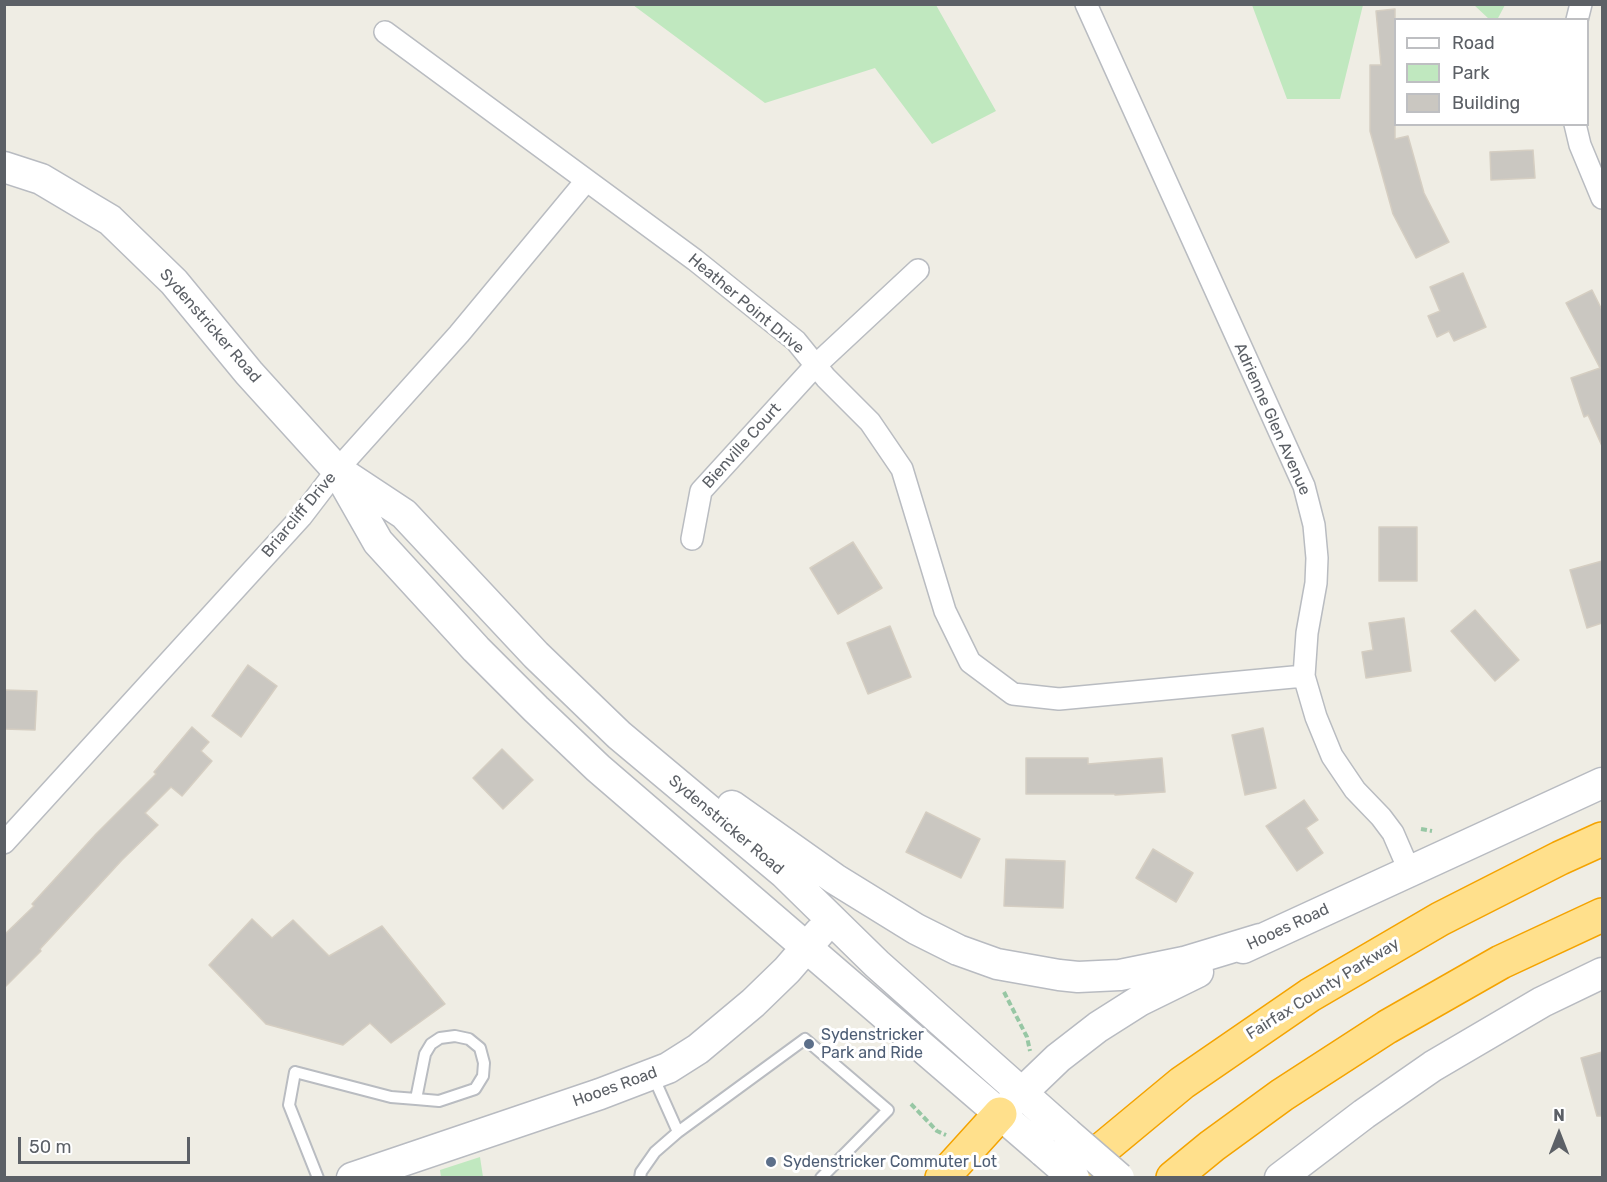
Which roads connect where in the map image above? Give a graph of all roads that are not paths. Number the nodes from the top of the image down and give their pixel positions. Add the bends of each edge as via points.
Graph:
1 (1086, 4) edge
2 (385, 32) dead end
3 (1575, 126) edge
4 (4, 167) edge
5 (586, 181) junction
6 (1602, 198) edge
7 (918, 270) dead end
8 (816, 364) junction
9 (337, 470) junction
10 (692, 539) dead end
11 (1304, 676) junction
12 (619, 735) junction
13 (1602, 783) edge
14 (7, 836) edge
15 (1602, 838) edge
16 (1409, 870) junction
17 (1602, 915) edge
18 (831, 919) junction
19 (1260, 939) junction
20 (807, 947) junction
21 (1602, 973) edge
22 (653, 1075) junction
23 (1022, 1091) junction
24 (416, 1099) junction
25 (999, 1114) junction
26 (678, 1132) junction
27 (318, 1178) edge
28 (352, 1178) edge
29 (640, 1178) edge
30 (821, 1178) edge
31 (942, 1178) edge
32 (1068, 1178) edge
33 (1074, 1178) edge
34 (1119, 1178) edge
35 (1173, 1178) edge
36 (1280, 1178) edge

1 - 11 street, Adrienne Glen Avenue via 1304,486 1317,558
2 - 5 street, Heather Point Drive
3 - 6 street
4 - 9 main road, Sydenstricker Road via 41,180 110,220 174,282
5 - 8 street, Heather Point Drive via 778,326
5 - 9 street, Briarcliff Drive via 459,334
7 - 8 street, Bienville Court
8 - 10 street, Bienville Court via 701,491
8 - 11 street, Heather Point Drive via 870,422 902,469 945,611 970,662 1013,694 1059,699
9 - 12 main road, Sydenstricker Road via 404,514 536,655
9 - 14 street, Briarcliff Drive via 301,517
9 - 20 main road, Sydenstricker Road via 378,542 476,649 598,768
11 - 16 street, Adrienne Glen Avenue via 1332,756 1355,790 1393,833
12 - 18 main road, Sydenstricker Road via 784,873
12 - 19 main road via 698,781 790,849 878,906 937,941 980,958 1059,975 1120,975 1184,963
13 - 16 main road, Hooes Road
15 - 32 highway, Fairfax County Parkway via 1440,918 1310,995 1182,1083
16 - 19 main road, Hooes Road
17 - 35 highway via 1501,963 1387,1027 1282,1095
18 - 20 main road, Hooes Road
18 - 23 main road, Sydenstricker Road
19 - 23 main road, Hooes Road via 1117,1014
20 - 22 main road, Hooes Road via 770,988 716,1035
20 - 25 main road, Sydenstricker Road
21 - 36 main road via 1532,1007 1433,1066
22 - 26 lane
22 - 28 main road, Hooes Road
23 - 25 main road, Hooes Road
23 - 34 main road, Sydenstricker Road, bridge
24 - 24 lane via 439,1101 475,1089 483,1076 480,1048 455,1035 431,1044 425,1054
24 - 27 lane via 391,1097 296,1072 289,1105
25 - 31 highway
25 - 33 main road, Sydenstricker Road, bridge
26 - 29 lane via 655,1152
26 - 30 lane via 805,1039 888,1110

